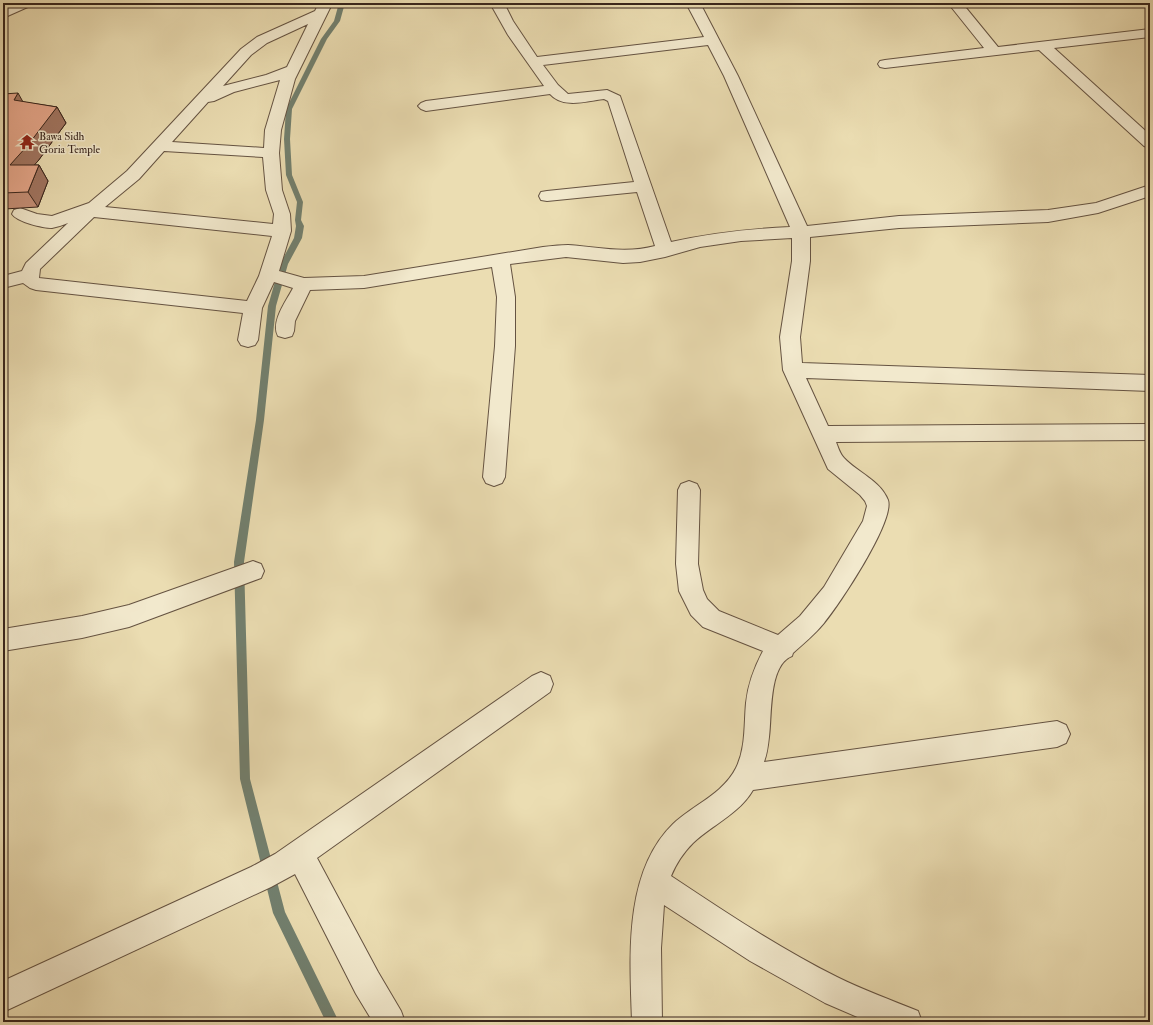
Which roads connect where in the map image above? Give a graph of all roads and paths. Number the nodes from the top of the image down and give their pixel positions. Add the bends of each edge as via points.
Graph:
1 (25, 3) edge
2 (497, 3) edge
3 (693, 3) edge
4 (955, 3) edge
5 (323, 8) edge
6 (3, 14) edge
7 (1150, 33) edge
8 (713, 40) junction
9 (1043, 46) junction
10 (995, 52) junction
11 (534, 62) junction
12 (885, 64) dead end
13 (292, 70) junction
14 (554, 89) junction
15 (198, 105) junction
16 (426, 106) dead end
17 (1150, 143) edge
18 (160, 146) junction
19 (271, 153) junction
20 (644, 186) junction
21 (1150, 190) edge
22 (548, 196) dead end
23 (92, 209) junction
24 (20, 214) edge
25 (282, 231) junction
26 (801, 232) junction
27 (665, 251) junction
28 (500, 260) junction
29 (30, 275) junction
30 (270, 276) junction
31 (3, 282) edge
32 (299, 283) junction
33 (253, 308) junction
34 (285, 331) dead end
35 (248, 340) dead end
36 (793, 370) junction
37 (1150, 383) edge
38 (1150, 432) edge
39 (822, 434) junction
40 (494, 477) dead end
41 (689, 490) dead end
42 (253, 571) dead end
43 (3, 640) edge
44 (783, 648) junction
45 (541, 684) dead end
46 (1057, 734) dead end
47 (745, 778) junction
48 (282, 865) junction
49 (654, 882) junction
50 (3, 997) edge
51 (390, 1022) edge
52 (647, 1022) edge
53 (907, 1022) edge

1 - 6 street
2 - 11 street via 501,14
3 - 8 street
4 - 10 street
5 - 13 street
5 - 15 street via 251,48
7 - 9 street
8 - 11 street
8 - 26 street
9 - 10 street
9 - 17 street
10 - 12 street
11 - 14 street
13 - 15 street via 272,79 228,88 215,93
13 - 19 street via 273,130
14 - 16 street
14 - 20 street via 561,97 567,99 607,94 615,99
15 - 18 street
18 - 19 street
18 - 23 street via 133,175
19 - 25 street via 274,190 282,214
20 - 22 street
20 - 27 street
21 - 26 street via 1098,208 1063,214 870,224
23 - 24 street via 53,222
23 - 25 street
23 - 29 street via 32,267
25 - 30 street
26 - 27 street via 741,235
26 - 36 street via 801,261 790,337
27 - 28 street via 623,257 566,251
28 - 32 street via 364,282
28 - 40 street via 506,297 506,346
29 - 31 street
29 - 33 street via 31,281 36,284
30 - 32 street
30 - 33 street via 258,294
32 - 34 street
33 - 35 street
36 - 37 street
36 - 39 street
38 - 39 street
39 - 44 street via 835,463 873,494 879,504 876,517 840,583 808,624
41 - 44 street via 687,564 691,591 699,607 711,619
42 - 43 street via 128,616
44 - 47 street via 773,657 763,677 758,702 754,753
45 - 48 street
46 - 47 street
47 - 49 street via 734,793 682,835 666,853
48 - 50 street
48 - 51 street via 367,984
49 - 52 street via 646,945
49 - 53 street via 780,963 828,989

